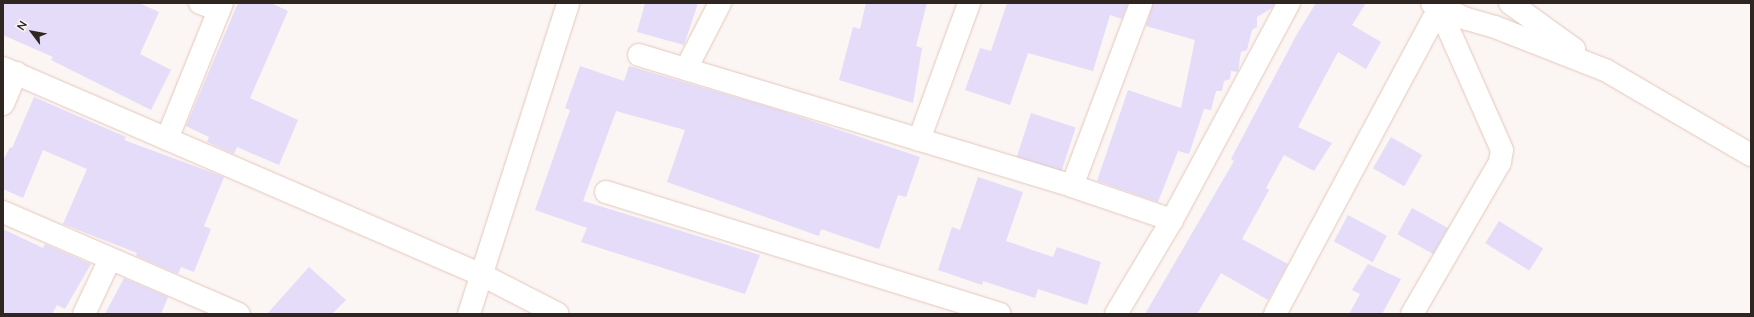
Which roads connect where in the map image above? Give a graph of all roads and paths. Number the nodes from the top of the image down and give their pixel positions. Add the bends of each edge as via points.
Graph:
1 (568, 3) edge
2 (720, 3) edge
3 (969, 3) edge
4 (1141, 3) edge
5 (1289, 3) edge
6 (1510, 3) edge
7 (214, 5) edge
8 (1436, 6) edge
9 (639, 55) dead end
10 (686, 69) junction
11 (10, 71) edge
12 (1607, 71) junction
13 (3, 104) edge
14 (167, 139) junction
15 (919, 140) junction
16 (1751, 155) edge
17 (1072, 186) junction
18 (606, 192) dead end
19 (3, 212) edge
20 (1172, 220) junction
21 (110, 259) junction
22 (482, 275) junction
23 (84, 314) edge
24 (239, 314) edge
25 (470, 314) edge
26 (558, 314) edge
27 (999, 314) edge
28 (1116, 314) edge
29 (1275, 314) edge
30 (1412, 314) edge

1 - 22 street
2 - 10 street
3 - 15 street
4 - 17 street
5 - 20 street
6 - 12 street
7 - 14 street
8 - 12 street
8 - 29 street
8 - 30 street via 1502,150 1500,162
9 - 10 street
10 - 15 street
11 - 13 street
11 - 14 street
12 - 16 street
14 - 22 street
15 - 17 street
17 - 20 street
18 - 27 street
19 - 21 street
20 - 28 street
21 - 23 street
21 - 24 street
22 - 25 street
22 - 26 street

